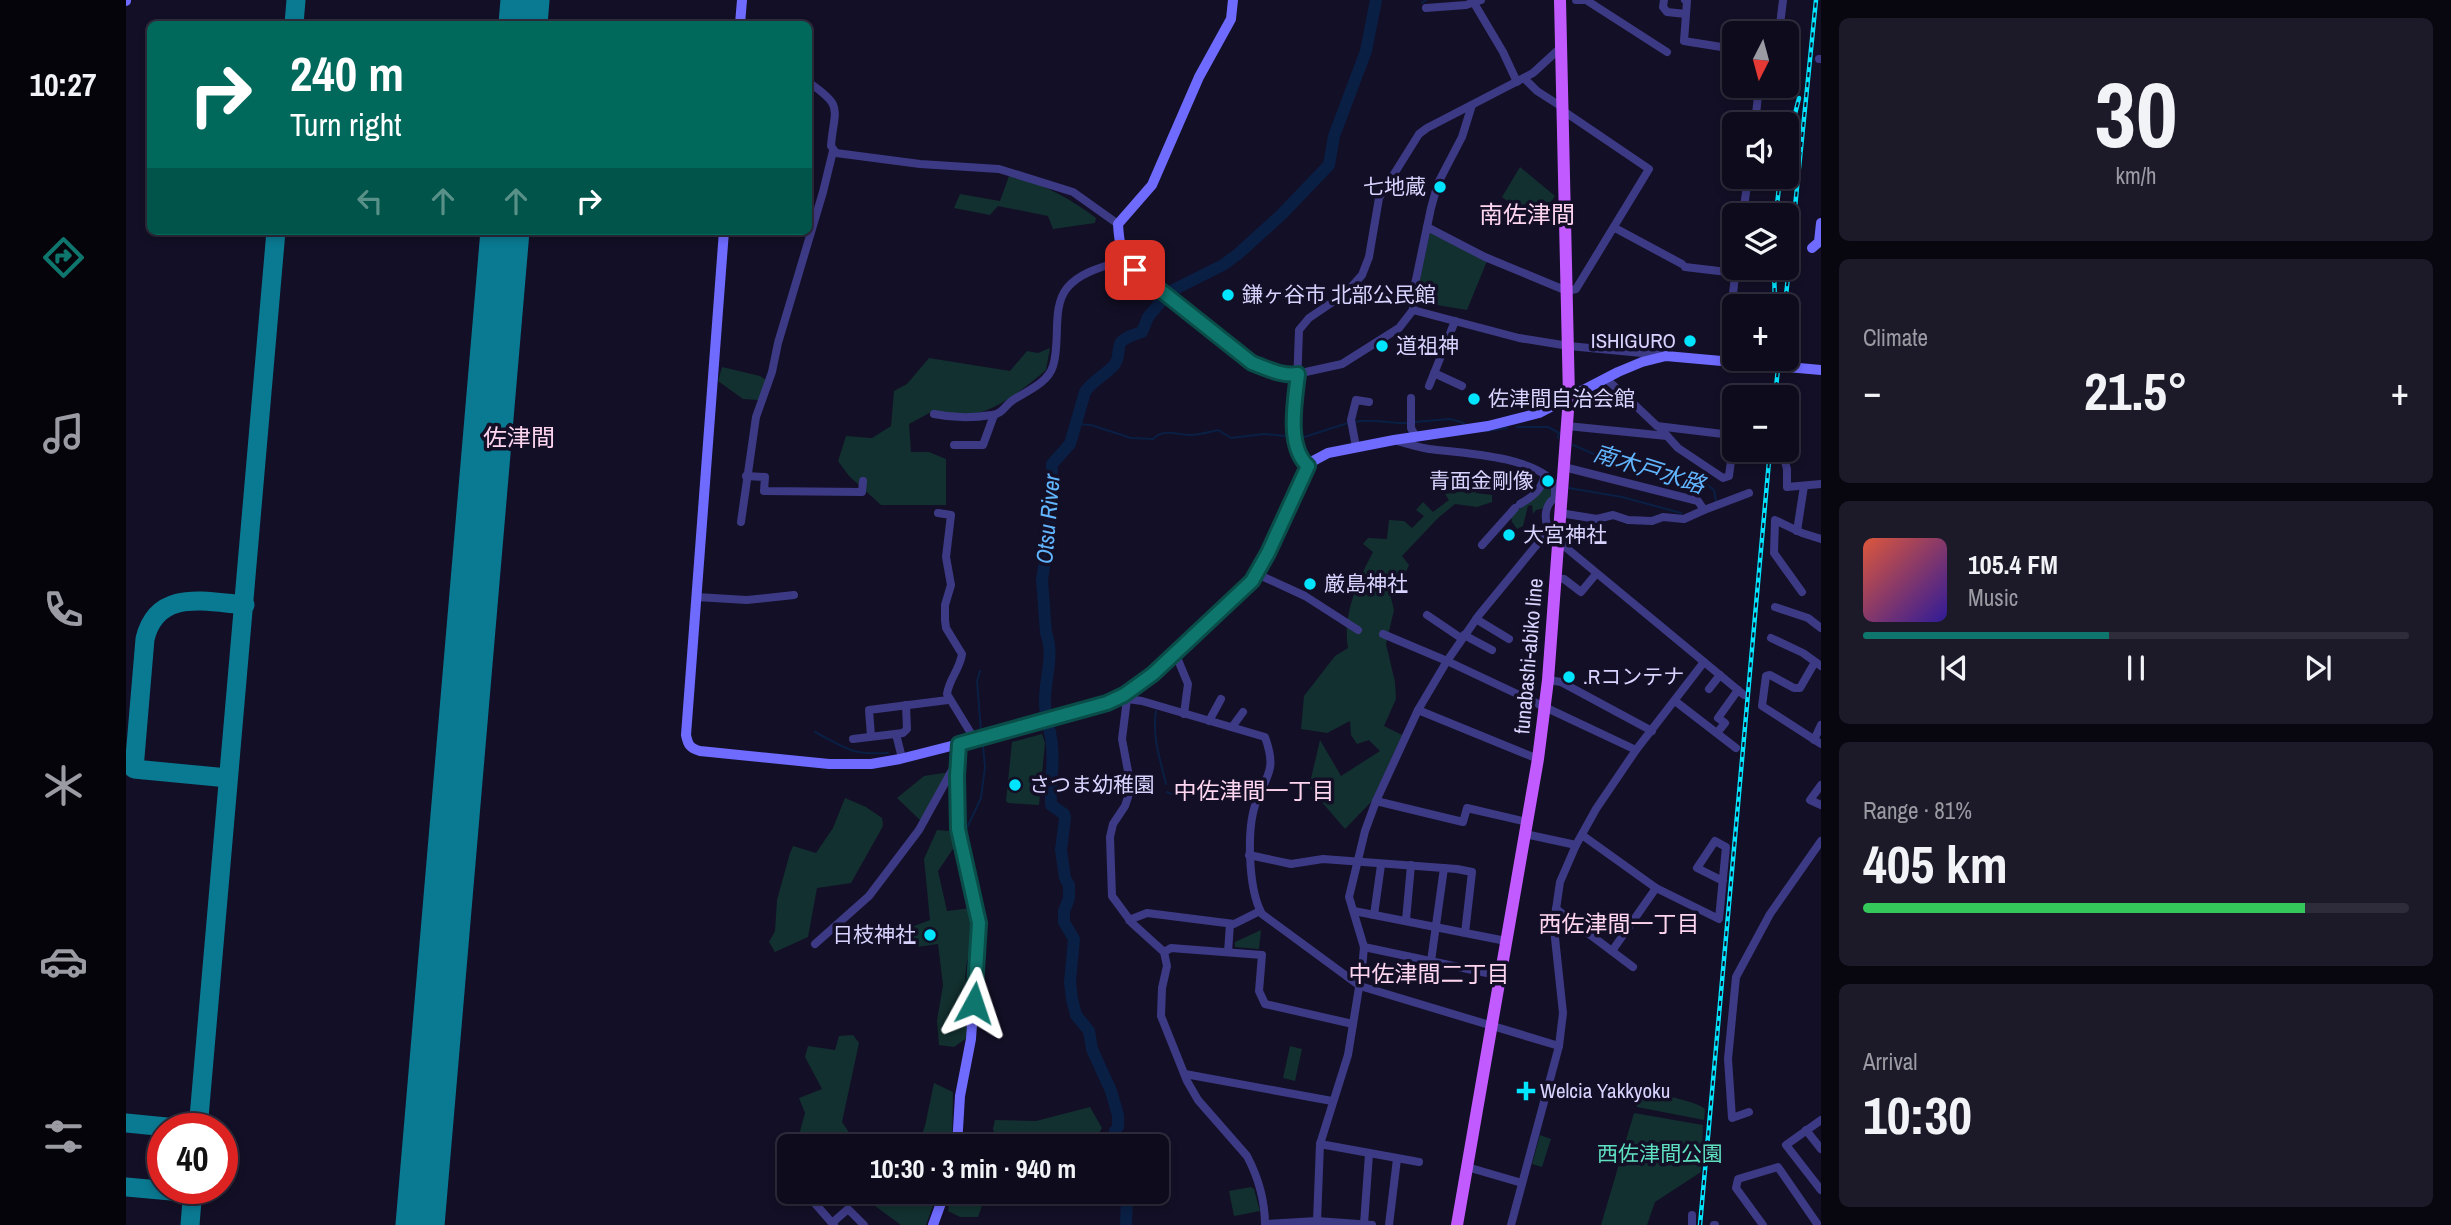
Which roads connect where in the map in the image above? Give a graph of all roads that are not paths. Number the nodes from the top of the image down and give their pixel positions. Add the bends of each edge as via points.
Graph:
1 (742, 0) edge
2 (1233, 0) edge
3 (1560, 0) edge
4 (1576, 0) edge
5 (1664, 0) edge
6 (1685, 0) edge
7 (1783, 0) edge
8 (1477, 2) edge
9 (1426, 8) dead end
10 (1686, 14) junction
11 (740, 21) edge
12 (1780, 21) edge
13 (1722, 47) edge
14 (1561, 50) junction
15 (1667, 52) dead end
16 (1520, 80) junction
17 (812, 85) edge
18 (1472, 105) junction
19 (1562, 109) junction
20 (833, 151) junction
21 (1821, 223) edge
22 (1118, 224) junction
23 (1427, 228) junction
24 (1615, 228) junction
25 (812, 229) edge
26 (724, 235) edge
27 (810, 235) edge
28 (1812, 248) dead end
29 (1125, 260) junction
30 (1722, 269) edge
31 (1135, 270) joint
32 (1567, 291) junction
33 (1413, 310) junction
34 (1455, 321) junction
35 (1569, 346) junction
36 (1666, 356) junction
37 (1722, 360) edge
38 (1799, 368) edge
39 (1821, 370) edge
40 (1434, 373) junction
41 (1298, 374) junction
42 (1606, 379) junction
43 (1429, 386) dead end
44 (1462, 386) dead end
45 (1569, 397) junction
46 (1411, 398) dead end
47 (1369, 402) dead end
48 (934, 414) dead end
49 (994, 415) junction
50 (1567, 426) junction
51 (1657, 426) junction
52 (1667, 436) junction
53 (1416, 437) junction
54 (1394, 440) junction
55 (954, 445) dead end
56 (1356, 447) junction
57 (1785, 462) edge
58 (1308, 466) junction
59 (1564, 467) junction
60 (1545, 475) junction
61 (746, 476) junction
62 (863, 481) dead end
63 (1821, 484) edge
64 (1804, 486) junction
65 (1748, 494) dead end
66 (1704, 510) junction
67 (938, 513) dead end
68 (1560, 513) junction
69 (741, 522) dead end
70 (1797, 531) junction
71 (1556, 535) junction
72 (1821, 539) edge
73 (1482, 545) dead end
74 (1257, 574) junction
75 (1596, 574) junction
76 (1556, 578) junction
77 (1802, 592) dead end
78 (794, 595) dead end
79 (696, 597) junction
80 (1775, 607) dead end
81 (1427, 615) dead end
82 (1476, 619) junction
83 (1821, 628) edge
84 (1358, 630) dead end
85 (1382, 634) dead end
86 (1463, 637) junction
87 (1771, 638) dead end
88 (1509, 639) dead end
89 (1492, 650) dead end
90 (1176, 655) junction
91 (1447, 661) junction
92 (1704, 662) junction
93 (1818, 664) edge
94 (1720, 676) junction
95 (1548, 680) junction
96 (1709, 690) dead end
97 (1126, 697) junction
98 (948, 699) junction
99 (1221, 699) dead end
100 (1675, 701) junction
101 (906, 705) junction
102 (1546, 708) junction
103 (1418, 710) junction
104 (1243, 712) dead end
105 (1184, 715) junction
106 (1209, 721) junction
107 (1821, 725) edge
108 (1232, 727) junction
109 (1652, 731) junction
110 (1717, 733) junction
111 (896, 734) junction
112 (871, 736) junction
113 (853, 739) dead end
114 (975, 740) junction
115 (1817, 742) edge
116 (959, 744) junction
117 (1736, 748) dead end
118 (1636, 750) junction
119 (959, 757) junction
120 (902, 758) junction
121 (1538, 759) junction
122 (1821, 785) edge
123 (1376, 801) junction
124 (1821, 805) edge
125 (1526, 828) junction
126 (1582, 835) junction
127 (1821, 841) edge
128 (1576, 845) junction
129 (1250, 855) junction
130 (1357, 863) junction
131 (1381, 865) junction
132 (1411, 865) junction
133 (1444, 868) junction
134 (1723, 881) junction
135 (1656, 888) junction
136 (1556, 909) junction
137 (1261, 911) junction
138 (1353, 911) junction
139 (1374, 915) junction
140 (1129, 919) junction
141 (1406, 920) junction
142 (1230, 924) junction
143 (1437, 928) junction
144 (1465, 933) junction
145 (1506, 940) junction
146 (815, 944) dead end
147 (1363, 947) junction
148 (1228, 951) junction
149 (1612, 951) junction
150 (1164, 952) junction
151 (1431, 961) junction
152 (1633, 967) dead end
153 (1501, 976) junction
154 (1360, 986) junction
155 (1353, 1024) junction
156 (1491, 1027) junction
157 (1559, 1046) junction
158 (1185, 1074) junction
159 (1332, 1101) junction
160 (1749, 1112) dead end
161 (1821, 1120) edge
162 (1806, 1130) junction
163 (958, 1134) edge
164 (1320, 1144) junction
165 (1821, 1149) edge
166 (1369, 1154) junction
167 (1397, 1159) junction
168 (1419, 1162) dead end
169 (1467, 1167) junction
170 (1522, 1183) junction
171 (1821, 1190) edge
172 (816, 1204) edge
173 (941, 1204) edge
174 (1692, 1215) dead end
175 (1317, 1221) junction
176 (833, 1224) edge
177 (1266, 1224) edge
178 (1364, 1224) edge
179 (864, 1225) edge
180 (933, 1225) edge
181 (1372, 1225) edge
182 (1389, 1225) edge
183 (1458, 1225) edge
184 (1511, 1225) edge
185 (1692, 1225) edge
186 (1763, 1225) edge
187 (1818, 1225) edge

1 - 11 street
2 - 22 street via 1231,19 1199,77 1152,185
3 - 14 main road, funabashi-abiko line
4 - 15 street via 1586,0
5 - 10 street via 1667,12
6 - 10 street
7 - 12 street
8 - 9 street
8 - 16 street
10 - 13 street via 1684,41
14 - 16 street
14 - 19 main road, funabashi-abiko line
16 - 18 street
16 - 19 street
17 - 20 street via 834,106
18 - 23 street via 1462,137 1438,183
18 - 41 street via 1427,128 1408,149 1379,198 1362,275 1299,330
19 - 24 street via 1649,169
19 - 32 main road, funabashi-abiko line
20 - 22 street via 1011,172 1073,192
20 - 25 street
21 - 28 street via 1819,243
22 - 29 street
23 - 32 street
23 - 33 street
24 - 30 street via 1683,266
24 - 32 street via 1576,289
26 - 79 street
27 - 61 street via 756,417
29 - 31 street
29 - 49 street via 1079,277 1068,287 1061,299 1050,375
31 - 41 street via 1252,363 1273,372
32 - 35 main road, funabashi-abiko line
33 - 34 street
33 - 41 street via 1399,328 1342,364
34 - 35 street
34 - 40 street
35 - 36 street
35 - 45 main road, funabashi-abiko line
36 - 37 street
36 - 42 street
38 - 39 street
40 - 43 street
40 - 44 street
41 - 58 street via 1295,437 1301,459
42 - 45 street
42 - 51 street
45 - 50 main road, funabashi-abiko line
45 - 53 street via 1539,414 1514,421
46 - 53 street
47 - 56 street via 1356,400 1352,423
48 - 49 street via 951,418
49 - 55 street via 983,445
50 - 52 street
50 - 59 main road, funabashi-abiko line
51 - 52 street
51 - 52 street via 1731,435 1729,476 1723,478
53 - 54 street
54 - 56 street
54 - 60 street via 1477,453
56 - 58 street via 1328,453
57 - 64 street via 1787,487
58 - 74 street
59 - 66 street via 1698,501
59 - 68 main road, funabashi-abiko line
60 - 71 street via 1555,484 1545,517 1547,527
60 - 73 street via 1534,496 1518,506
61 - 62 street via 765,477 764,491 862,492
61 - 69 street
63 - 64 street
64 - 70 street
65 - 66 street
66 - 68 street via 1684,519 1652,521
67 - 98 street via 951,515 946,557 951,585 945,620 962,654 961,665 948,685
68 - 71 main road, funabashi-abiko line
70 - 72 street
70 - 77 street via 1776,520 1774,553
71 - 75 street
71 - 76 main road, funabashi-abiko line
71 - 82 street via 1544,536
74 - 84 street via 1305,596
74 - 90 street
75 - 76 street via 1581,592
75 - 92 street via 1632,610
76 - 95 main road, funabashi-abiko line
78 - 79 street via 747,600
79 - 120 street via 686,735 691,749 829,764
80 - 83 street via 1808,618
81 - 86 street
82 - 86 street
82 - 88 street
85 - 91 street
86 - 89 street
86 - 91 street
87 - 93 street
90 - 97 street
90 - 105 street via 1188,684
91 - 102 street
91 - 103 street
92 - 94 street
92 - 100 street
93 - 115 street via 1800,688 1766,676 1762,706
94 - 96 street
94 - 110 street via 1741,693 1718,718 1725,723
95 - 102 main road, funabashi-abiko line
95 - 109 street via 1561,682
97 - 105 street
97 - 114 street
97 - 140 street via 1122,739 1129,794 1110,838 1112,896
98 - 101 street
98 - 114 street
99 - 106 street
100 - 109 street
100 - 110 street
101 - 111 street via 907,729
101 - 112 street via 869,710
102 - 118 street
102 - 121 main road, funabashi-abiko line
103 - 121 street
103 - 123 street
104 - 108 street
105 - 106 street
106 - 108 street
107 - 115 street
108 - 129 street via 1268,735 1271,754 1267,781 1256,800
109 - 118 street
110 - 117 street
111 - 112 street
111 - 120 street
112 - 113 street
114 - 116 street
116 - 119 street
116 - 120 street
118 - 126 street
119 - 146 street via 919,830 875,888
119 - 163 street via 958,829 979,923 971,1039
121 - 125 main road, funabashi-abiko line
122 - 124 street via 1810,800
123 - 125 street via 1463,822 1467,808
123 - 130 street
125 - 128 street
125 - 145 main road, funabashi-abiko line
126 - 128 street
126 - 135 street
127 - 160 street via 1770,915 1736,977 1728,1059 1732,1118
128 - 136 street via 1560,882
129 - 130 street via 1291,864 1323,859
129 - 137 street
130 - 131 street
130 - 138 street via 1349,897
131 - 132 street
131 - 139 street
132 - 133 street
132 - 141 street
133 - 143 street
133 - 144 street via 1472,872
134 - 134 street via 1726,847 1715,841 1697,868
134 - 135 street via 1719,919
135 - 149 street
136 - 149 street
136 - 157 street via 1563,1013
137 - 142 street
137 - 154 street
138 - 139 street
138 - 147 street
139 - 141 street
140 - 142 street via 1147,913
140 - 150 street
141 - 143 street
142 - 148 street
143 - 144 street
143 - 151 street
144 - 145 street
145 - 153 main road, funabashi-abiko line
147 - 151 street
147 - 154 street
148 - 150 street via 1171,948
148 - 155 street via 1262,955 1259,991 1265,1004
149 - 152 street
150 - 158 street via 1167,966 1161,1016
151 - 153 street
153 - 156 main road, funabashi-abiko line
154 - 155 street
154 - 156 street
155 - 159 street
156 - 157 street
156 - 169 main road, funabashi-abiko line
157 - 170 street
158 - 159 street
158 - 177 street via 1198,1100 1247,1156
159 - 164 street
161 - 162 street
162 - 165 street
162 - 171 street via 1786,1145
164 - 166 street
164 - 175 street
166 - 167 street
166 - 178 street
167 - 168 street
167 - 182 street
169 - 170 street
169 - 183 main road, funabashi-abiko line
170 - 184 street
172 - 176 street
173 - 180 street
174 - 185 street
175 - 177 street
175 - 178 street
176 - 179 street via 848,1209
178 - 181 street
186 - 187 street via 1736,1188 1738,1179 1778,1167

